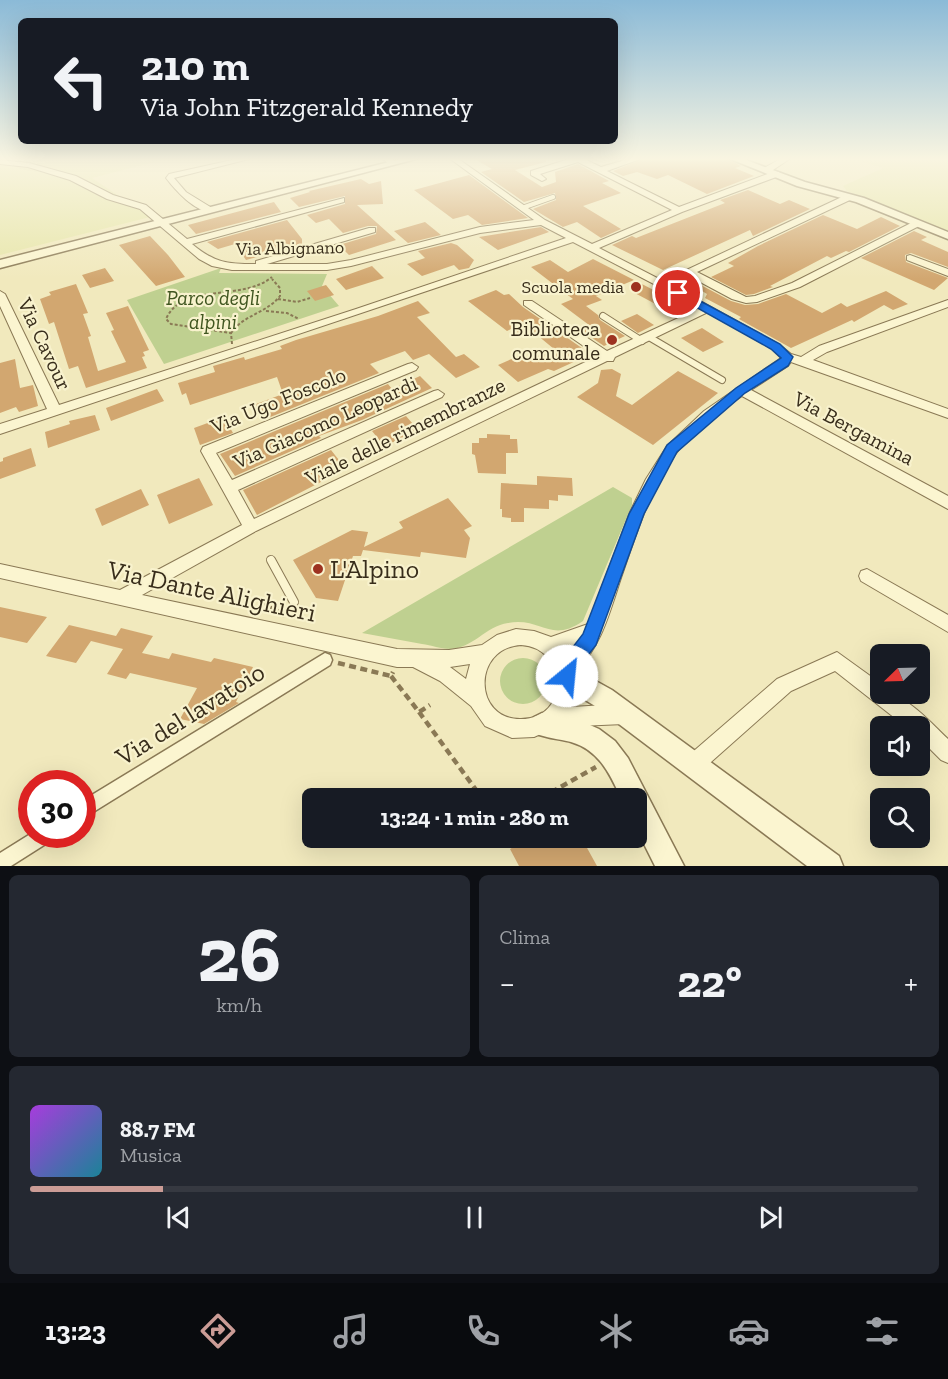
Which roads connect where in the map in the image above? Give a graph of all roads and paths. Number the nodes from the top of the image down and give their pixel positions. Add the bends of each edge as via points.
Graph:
1 (115, 198) edge
2 (190, 198) edge
3 (251, 198) edge
4 (509, 198) edge
5 (552, 198) edge
6 (656, 198) edge
7 (707, 198) edge
8 (844, 198) edge
9 (855, 198) edge
10 (341, 200) dead end
11 (522, 208) junction
12 (209, 210) junction
13 (679, 210) junction
14 (542, 222) junction
15 (162, 223) junction
16 (918, 223) junction
17 (372, 230) dead end
18 (948, 236) edge
19 (573, 239) junction
20 (184, 243) junction
21 (591, 248) junction
22 (910, 258) dead end
23 (0, 264) edge
24 (247, 267) junction
25 (273, 267) junction
26 (689, 272) junction
27 (948, 273) edge
28 (272, 279) junction
29 (662, 285) junction
30 (0, 294) edge
31 (310, 298) dead end
32 (278, 300) junction
33 (528, 303) dead end
34 (948, 303) edge
35 (708, 308) junction
36 (263, 312) junction
37 (603, 316) dead end
38 (299, 319) dead end
39 (231, 333) junction
40 (645, 339) junction
41 (231, 342) dead end
42 (787, 357) junction
43 (609, 358) junction
44 (803, 361) junction
45 (412, 367) dead end
46 (722, 380) dead end
47 (741, 390) junction
48 (438, 394) dead end
49 (55, 411) junction
50 (948, 414) edge
51 (0, 429) edge
52 (228, 488) junction
53 (948, 502) edge
54 (251, 527) junction
55 (271, 560) dead end
56 (0, 571) edge
57 (867, 576) dead end
58 (122, 597) junction
59 (294, 602) dead end
60 (263, 604) dead end
61 (282, 618) dead end
62 (948, 624) edge
63 (593, 630) junction
64 (547, 647) junction
65 (484, 653) junction
66 (325, 660) dead end
67 (412, 660) junction
68 (566, 672) junction
69 (392, 676) dead end
70 (478, 700) junction
71 (430, 705) dead end
72 (419, 712) junction
73 (625, 714) junction
74 (548, 721) junction
75 (948, 753) edge
76 (612, 755) junction
77 (695, 763) junction
78 (475, 788) edge
79 (558, 788) edge
80 (629, 788) edge
81 (96, 802) edge
82 (647, 823) edge
83 (24, 848) edge
84 (0, 863) edge
85 (670, 866) edge
86 (829, 866) edge

1 - 15 street, Via Albignano via 143,207
2 - 12 street
3 - 12 street
4 - 11 street
5 - 11 lane
6 - 13 street
7 - 13 street
8 - 26 street
9 - 16 street
10 - 20 street, Via Albignano
11 - 14 street
12 - 15 street
13 - 21 street
14 - 19 street
14 - 25 street, Via Albignano via 480,230 351,263
15 - 20 street, Via Albignano
15 - 23 street
16 - 18 street
16 - 26 street via 796,285 757,298 736,297
17 - 24 street
19 - 21 street
19 - 49 street
20 - 24 street, Via Albignano via 216,264
21 - 29 street
22 - 27 street
24 - 25 street, Via Albignano
25 - 28 path
26 - 29 street
28 - 32 path via 281,290
28 - 39 path via 249,289 187,299 166,315 175,326
29 - 35 street
30 - 49 street, Via Cavour
31 - 32 path via 297,302
32 - 36 path
33 - 43 street
34 - 44 street via 823,349
35 - 40 street, Viale delle rimembranze
35 - 42 street
36 - 38 path via 282,312
36 - 39 path via 239,321
37 - 40 lane
39 - 41 path
40 - 43 street, Viale delle rimembranze
40 - 46 lane
42 - 44 street
42 - 47 street via 784,363
43 - 54 street, Viale delle rimembranze
44 - 50 street
45 - 52 street, Via Ugo Foscolo via 208,452
47 - 53 street, Via Bergamina
47 - 63 street via 684,436 661,466 637,514
48 - 52 street, Via Giacomo Leopardi
49 - 51 street
52 - 54 street, Via Ugo Foscolo
54 - 58 street, Viale delle rimembranze
55 - 59 lane
56 - 58 street, Via Dante Alighieri
57 - 62 street
58 - 67 street, Via Dante Alighieri
60 - 61 path via 284,612
63 - 64 street
63 - 68 street
64 - 65 street via 537,641 514,638 503,640
64 - 68 street
65 - 67 street, Via Dante Alighieri
65 - 70 street via 474,675
66 - 81 street, Via del lavatoio
67 - 70 street, Via Dante Alighieri via 447,675
68 - 73 street
68 - 74 street via 566,698
69 - 72 path
70 - 74 street via 497,722 512,728 527,729
71 - 72 path
72 - 78 path
73 - 74 street
73 - 77 street
74 - 76 street via 578,733
75 - 77 street via 919,725 837,661 784,685
76 - 79 path
76 - 80 street
77 - 86 street
82 - 85 street
83 - 84 street

